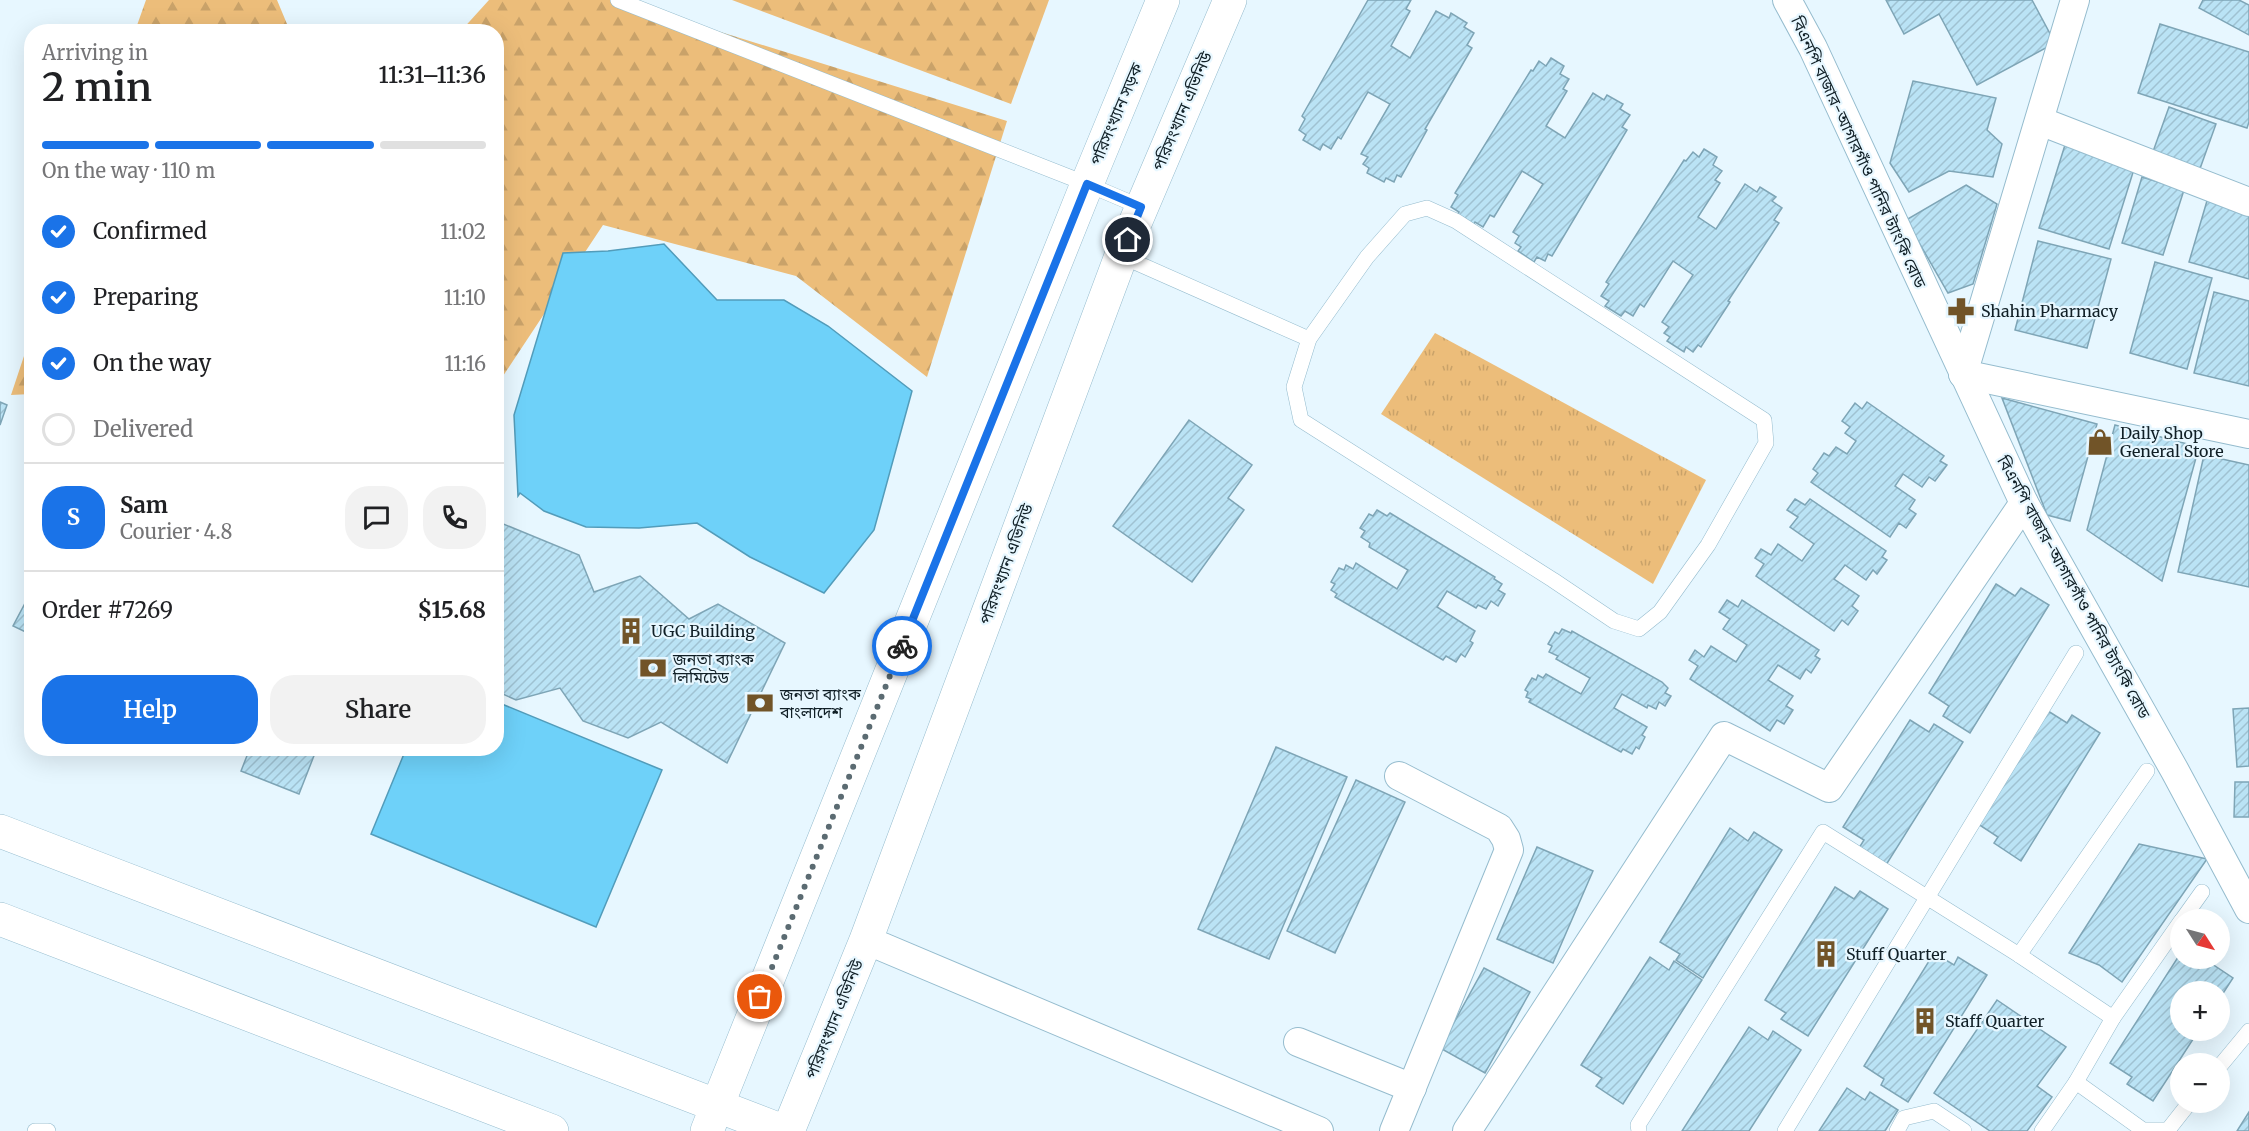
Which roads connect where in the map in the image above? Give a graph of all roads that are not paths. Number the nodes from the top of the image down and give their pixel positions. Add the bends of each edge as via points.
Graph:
1 (618, 0) edge
2 (1163, 0) edge
3 (1230, 0) edge
4 (1787, 0) edge
5 (2075, 0) edge
6 (2040, 121) junction
7 (1087, 184) junction
8 (2249, 202) edge
9 (1141, 207) junction
10 (1121, 256) junction
11 (1309, 339) junction
12 (1963, 374) junction
13 (2249, 434) edge
14 (2024, 503) junction
15 (2076, 653) dead end
16 (2147, 771) dead end
17 (1399, 776) dead end
18 (0, 831) edge
19 (2202, 892) dead end
20 (1928, 897) junction
21 (2249, 908) edge
22 (2190, 909) edge
23 (0, 919) edge
24 (2170, 937) edge
25 (866, 940) junction
26 (2019, 955) junction
27 (2113, 1018) junction
28 (2249, 1031) edge
29 (1298, 1042) dead end
30 (2230, 1054) edge
31 (2076, 1082) junction
32 (1412, 1088) junction
33 (2181, 1113) edge
34 (711, 1118) edge
35 (36, 1131) edge
36 (48, 1131) edge
37 (552, 1131) edge
38 (783, 1131) edge
39 (788, 1131) edge
40 (1319, 1131) edge
41 (1394, 1131) edge
42 (1467, 1131) edge
43 (1639, 1131) edge
44 (1785, 1131) edge
45 (1897, 1131) edge
46 (1964, 1131) edge
47 (2042, 1131) edge

1 - 7 lane
2 - 7 street, পরিসংখ্যান সড়ক
3 - 9 street, পরিসংখ্যান এভিনিউ
4 - 12 street, বিএনপি বাজার-আগারগাঁও পানির ট্যাংকি রোড via 1813,48
5 - 6 street
6 - 8 street
6 - 12 street
7 - 9 lane
7 - 34 street, পরিসংখ্যান সড়ক
9 - 10 street, পরিসংখ্যান এভিনিউ
10 - 11 lane
10 - 25 street, পরিসংখ্যান এভিনিউ
11 - 11 lane via 1294,387 1301,420 1614,621 1639,629 1660,612 1708,545 1766,443 1764,420 1456,221 1427,208 1405,214 1367,257
12 - 13 street
12 - 14 street, বিএনপি বাজার-আগারগাঁও পানির ট্যাংকি রোড
14 - 21 street, বিএনপি বাজার-আগারগাঁও পানির ট্যাংকি রোড
14 - 42 street via 1829,788 1724,735
15 - 20 lane
16 - 26 lane
17 - 32 street via 1499,828 1509,850
18 - 34 street
19 - 22 lane
20 - 26 lane
20 - 43 lane via 1823,832 1638,1125
20 - 44 lane
23 - 37 street
24 - 27 lane
25 - 39 street, পরিসংখ্যান এভিনিউ
25 - 40 street
26 - 27 lane
27 - 31 lane
28 - 30 lane
29 - 32 street
31 - 33 lane via 2143,1130 2168,1130
31 - 47 lane
32 - 41 street
34 - 38 street
35 - 36 lane
45 - 46 lane via 1904,1118 1934,1111

